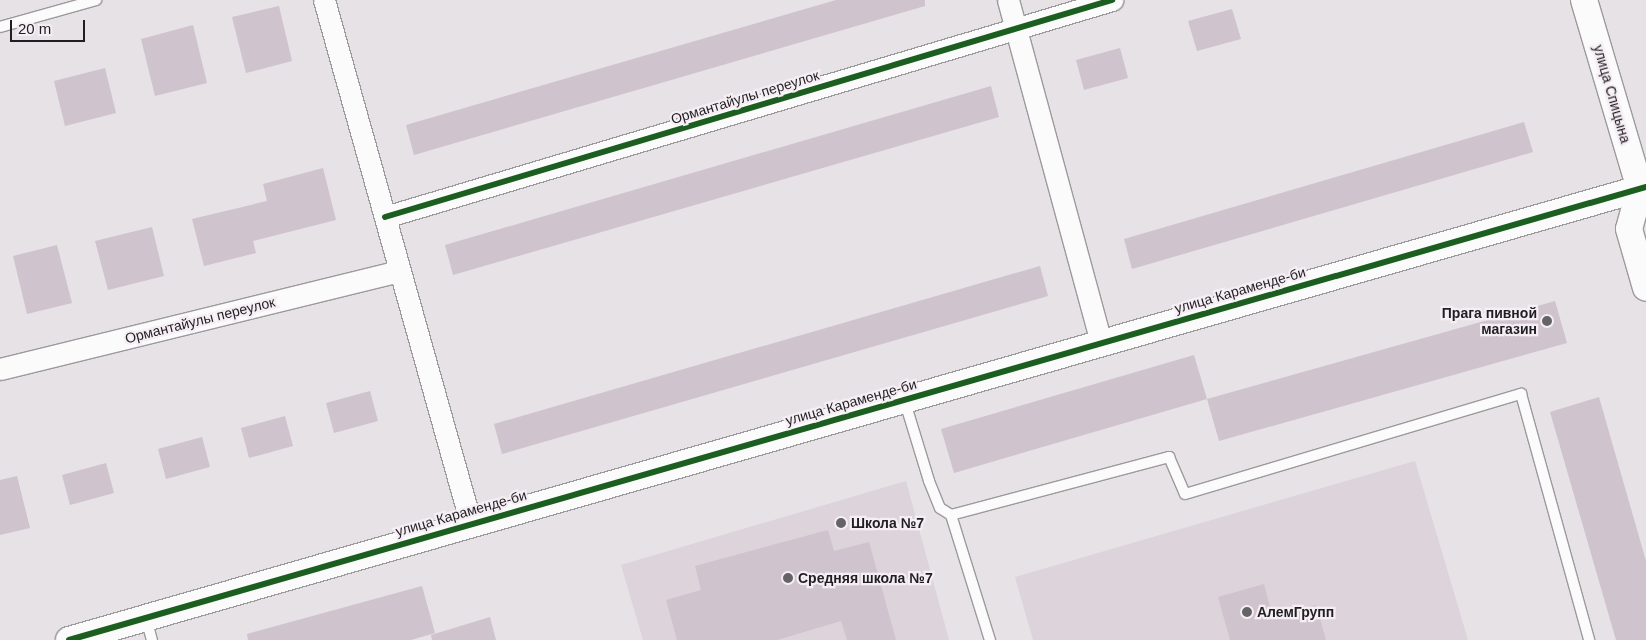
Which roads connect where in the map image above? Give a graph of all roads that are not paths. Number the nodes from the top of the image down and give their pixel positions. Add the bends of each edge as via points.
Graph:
1 (96, 0) edge
2 (324, 0) edge
3 (1008, 0) edge
4 (1112, 0) edge
5 (1584, 0) edge
6 (0, 27) edge
7 (1016, 29) junction
8 (1644, 190) edge
9 (384, 217) junction
10 (399, 271) junction
11 (1646, 288) edge
12 (1101, 343) junction
13 (0, 369) edge
14 (904, 399) junction
15 (951, 516) junction
16 (471, 524) junction
17 (149, 629) edge
18 (69, 640) edge
19 (990, 640) edge
20 (1589, 640) edge

1 - 6 lane
2 - 9 street
3 - 7 street
4 - 7 street, Ормантайулы переулок
5 - 8 street, улица Спицына
7 - 9 street, Ормантайулы переулок
7 - 12 street
8 - 11 street via 1629,229
8 - 12 street, улица Караменде-би
9 - 10 street
10 - 13 street, Ормантайулы переулок
10 - 16 street
12 - 14 street, улица Караменде-би
14 - 15 lane via 929,481 940,508
14 - 16 street, улица Караменде-би
15 - 19 lane
15 - 20 lane via 1169,457 1185,494 1521,394
16 - 17 street, улица Караменде-би
17 - 18 street, улица Караменде-би

